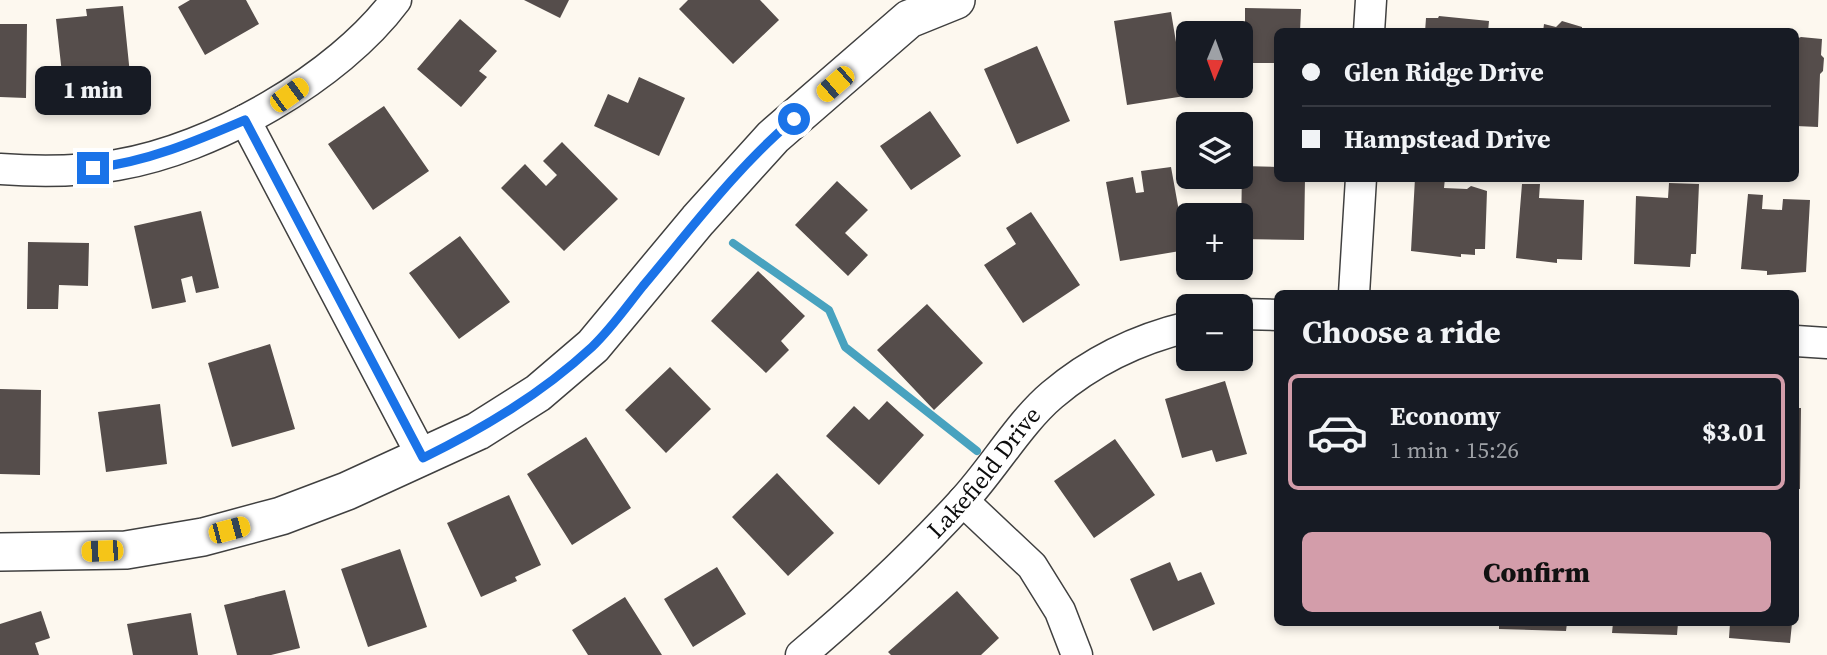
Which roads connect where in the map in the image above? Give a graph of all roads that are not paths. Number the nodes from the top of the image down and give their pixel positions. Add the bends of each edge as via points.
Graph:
1 (396, 0) edge
2 (956, 0) edge
3 (1371, 0) edge
4 (906, 10) edge
5 (1369, 28) edge
6 (245, 120) junction
7 (0, 169) edge
8 (1361, 182) edge
9 (1354, 290) edge
10 (1253, 314) edge
11 (1274, 314) edge
12 (1176, 330) edge
13 (1799, 341) edge
14 (1827, 343) edge
15 (423, 458) junction
16 (963, 501) junction
17 (0, 552) edge
18 (801, 655) edge
19 (1077, 655) edge

1 - 6 street via 382,19 331,65
2 - 4 street
3 - 5 street
4 - 15 street via 773,137 593,346 528,399
6 - 7 street via 185,146 119,165 43,173
6 - 15 street
8 - 9 street
10 - 11 street
12 - 16 street, Lakefield Drive via 1103,358 1050,396
13 - 14 street
15 - 17 street via 281,516 203,537 126,550
16 - 18 street, Lakefield Drive via 860,605
16 - 19 street via 1032,566 1060,611

